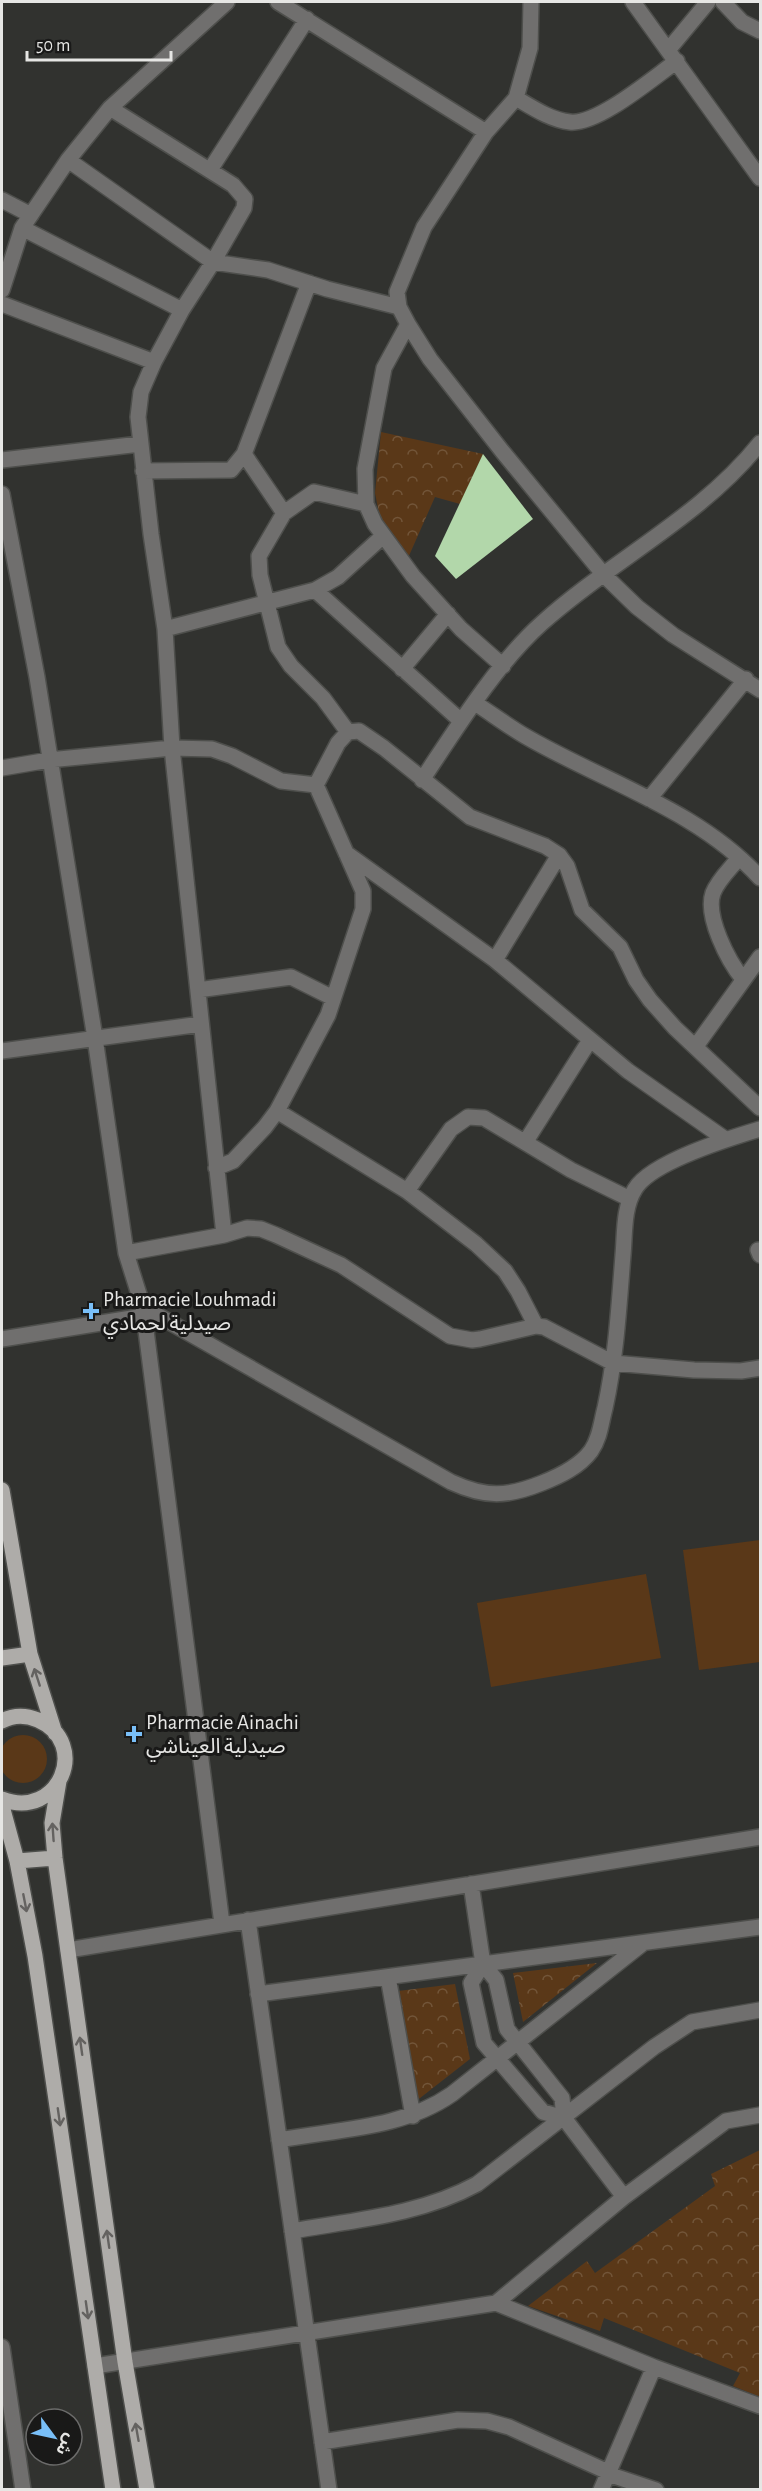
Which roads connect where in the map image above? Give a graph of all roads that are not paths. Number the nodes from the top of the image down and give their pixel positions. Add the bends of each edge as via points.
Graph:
1 (227, 2) edge
2 (278, 2) edge
3 (531, 2) edge
4 (633, 2) edge
5 (708, 2) edge
6 (723, 2) edge
7 (307, 20) junction
8 (760, 31) edge
9 (673, 55) junction
10 (516, 98) junction
11 (110, 108) junction
12 (486, 132) junction
13 (68, 160) junction
14 (210, 170) junction
15 (760, 178) edge
16 (2, 201) edge
17 (31, 215) junction
18 (22, 228) junction
19 (213, 262) junction
20 (309, 283) junction
21 (2, 290) edge
22 (2, 304) edge
23 (399, 307) junction
24 (182, 310) junction
25 (408, 324) junction
26 (154, 362) junction
27 (760, 443) edge
28 (140, 444) junction
29 (244, 454) junction
30 (2, 460) edge
31 (143, 471) junction
32 (2, 494) edge
33 (366, 504) junction
34 (284, 513) junction
35 (383, 536) junction
36 (604, 575) junction
37 (315, 590) junction
38 (266, 603) junction
39 (448, 614) junction
40 (165, 629) junction
41 (504, 666) junction
42 (402, 669) junction
43 (746, 679) junction
44 (760, 690) edge
45 (475, 703) junction
46 (461, 721) junction
47 (348, 732) junction
48 (172, 748) junction
49 (49, 760) junction
50 (2, 768) edge
51 (422, 780) junction
52 (316, 785) junction
53 (649, 799) junction
54 (346, 853) junction
55 (559, 855) junction
56 (738, 859) junction
57 (760, 878) edge
58 (760, 957) edge
59 (495, 960) junction
60 (743, 979) junction
61 (198, 990) junction
62 (333, 998) junction
63 (201, 1024) junction
64 (95, 1038) junction
65 (590, 1040) junction
66 (696, 1046) junction
67 (2, 1051) edge
68 (760, 1108) edge
69 (277, 1112) junction
70 (760, 1129) edge
71 (725, 1139) junction
72 (526, 1141) junction
73 (216, 1168) junction
74 (407, 1191) junction
75 (630, 1199) junction
76 (224, 1235) junction
77 (126, 1253) junction
78 (143, 1311) junction
79 (536, 1326) junction
80 (2, 1339) edge
81 (613, 1363) junction
82 (760, 1368) edge
83 (2, 1490) edge
84 (30, 1654) junction
85 (2, 1658) edge
86 (2, 1721) edge
87 (55, 1732) junction
88 (59, 1781) junction
89 (2, 1799) edge
90 (2, 1806) edge
91 (760, 1837) edge
92 (55, 1858) junction
93 (16, 1861) junction
94 (471, 1884) junction
95 (248, 1920) junction
96 (222, 1924) junction
97 (760, 1927) edge
98 (644, 1942) junction
99 (68, 1950) junction
100 (483, 1964) junction
101 (387, 1977) junction
102 (258, 1994) junction
103 (760, 2010) edge
104 (517, 2043) junction
105 (498, 2059) junction
106 (760, 2115) edge
107 (413, 2116) junction
108 (564, 2118) junction
109 (279, 2140) junction
110 (624, 2197) junction
111 (292, 2231) junction
112 (496, 2303) junction
113 (307, 2333) junction
114 (2, 2347) edge
115 (124, 2362) junction
116 (95, 2366) junction
117 (654, 2367) junction
118 (760, 2406) edge
119 (322, 2442) junction
120 (608, 2473) junction
121 (23, 2490) edge
122 (113, 2490) edge
123 (147, 2490) edge
124 (329, 2490) edge
125 (601, 2490) edge
126 (656, 2490) edge

1 - 11 street
2 - 7 street
3 - 10 street via 530,48
4 - 9 street
5 - 9 street
6 - 8 street via 741,21
7 - 12 street
7 - 14 street
9 - 10 street via 618,104 589,119 573,123 550,117
9 - 15 street
10 - 12 street
11 - 13 street
11 - 14 street
12 - 23 street via 424,227 397,292
13 - 17 street
13 - 19 street
14 - 19 street via 233,185 244,198 240,218
16 - 17 street
17 - 18 street
18 - 21 street
18 - 24 street
19 - 20 street via 268,270
19 - 24 street
20 - 23 street
20 - 29 street
22 - 26 street
23 - 25 street
24 - 26 street
25 - 33 street via 384,368 368,450
25 - 36 street via 494,442
26 - 28 street via 141,392
27 - 36 street via 714,491
28 - 30 street
28 - 31 street
29 - 31 street via 231,470
29 - 34 street
31 - 40 street
32 - 49 street
33 - 34 street via 314,492
33 - 35 street
34 - 38 street via 259,556
35 - 37 street via 338,577
35 - 39 street
36 - 41 street via 540,625
36 - 43 street via 673,635
37 - 38 street
37 - 42 street
38 - 40 street
38 - 47 street via 278,646
39 - 41 street
39 - 42 street
40 - 48 street
41 - 45 street
42 - 46 street
43 - 44 street
43 - 53 street
45 - 46 street
45 - 53 street via 525,736
46 - 51 street
47 - 51 street via 359,731
47 - 52 street
48 - 49 street
48 - 52 street via 212,749 281,781
48 - 61 street
49 - 50 street
49 - 64 street
51 - 55 street via 470,817
52 - 54 street
53 - 56 street via 713,838
54 - 59 street
54 - 62 street via 363,891 363,909
55 - 59 street
55 - 66 street via 567,866 582,910 620,946 636,981 650,1000
56 - 57 street
56 - 60 street via 712,894 712,906 721,944 730,964
58 - 60 street
59 - 65 street
60 - 66 street
61 - 62 street via 291,977
61 - 63 street
62 - 69 street via 328,1015
63 - 64 street
63 - 73 street
64 - 67 street
64 - 77 street
65 - 71 street
65 - 72 street
66 - 68 street
69 - 73 street via 233,1161
69 - 74 street
70 - 71 street
71 - 75 street via 643,1179
72 - 74 street via 484,1118 468,1117 450,1129
72 - 75 street via 571,1170
73 - 76 street
74 - 79 street via 505,1271
75 - 81 street
76 - 77 street
76 - 79 street via 247,1228 276,1235 341,1266 450,1336 472,1340
77 - 78 street
78 - 80 street
78 - 81 street via 451,1482 482,1494 525,1490 573,1468 586,1456 598,1437
78 - 96 street
79 - 81 street
81 - 82 street via 694,1370
83 - 84 main road
84 - 85 main road
87 -> 84 main road
86 - 87 main road via 32,1717
87 - 88 main road via 65,1756
88 - 89 main road via 39,1800 26,1804
92 -> 88 main road via 52,1823
90 - 93 main road
91 - 94 street
92 - 93 main road
92 - 99 main road
93 -> 116 main road via 35,1956
94 - 95 street
94 - 100 street
95 - 96 street
95 - 102 street
96 - 99 street
97 - 98 street
98 - 100 street
98 - 104 street
115 -> 99 main road
100 - 101 street
100 - 104 street via 496,1980 507,2029
100 - 105 street via 471,1983 484,2043
101 - 102 street
101 - 107 street
102 - 109 street
103 - 108 street via 692,2022 654,2046
104 - 105 street
104 - 108 street via 562,2098
105 - 107 street via 438,2104
105 - 108 street via 543,2112
106 - 110 street via 726,2121
107 - 109 street
108 - 110 street
108 - 111 street via 477,2184 444,2200 378,2217
109 - 111 street
110 - 112 street
111 - 113 street
112 - 113 street
112 - 117 street
113 - 115 street
113 - 119 street
114 - 121 street
115 - 116 street
123 -> 115 main road
116 - 122 main road
117 - 118 street
117 - 120 street
119 - 120 street via 458,2420 487,2421
119 - 124 street
120 - 125 street
120 - 126 street

